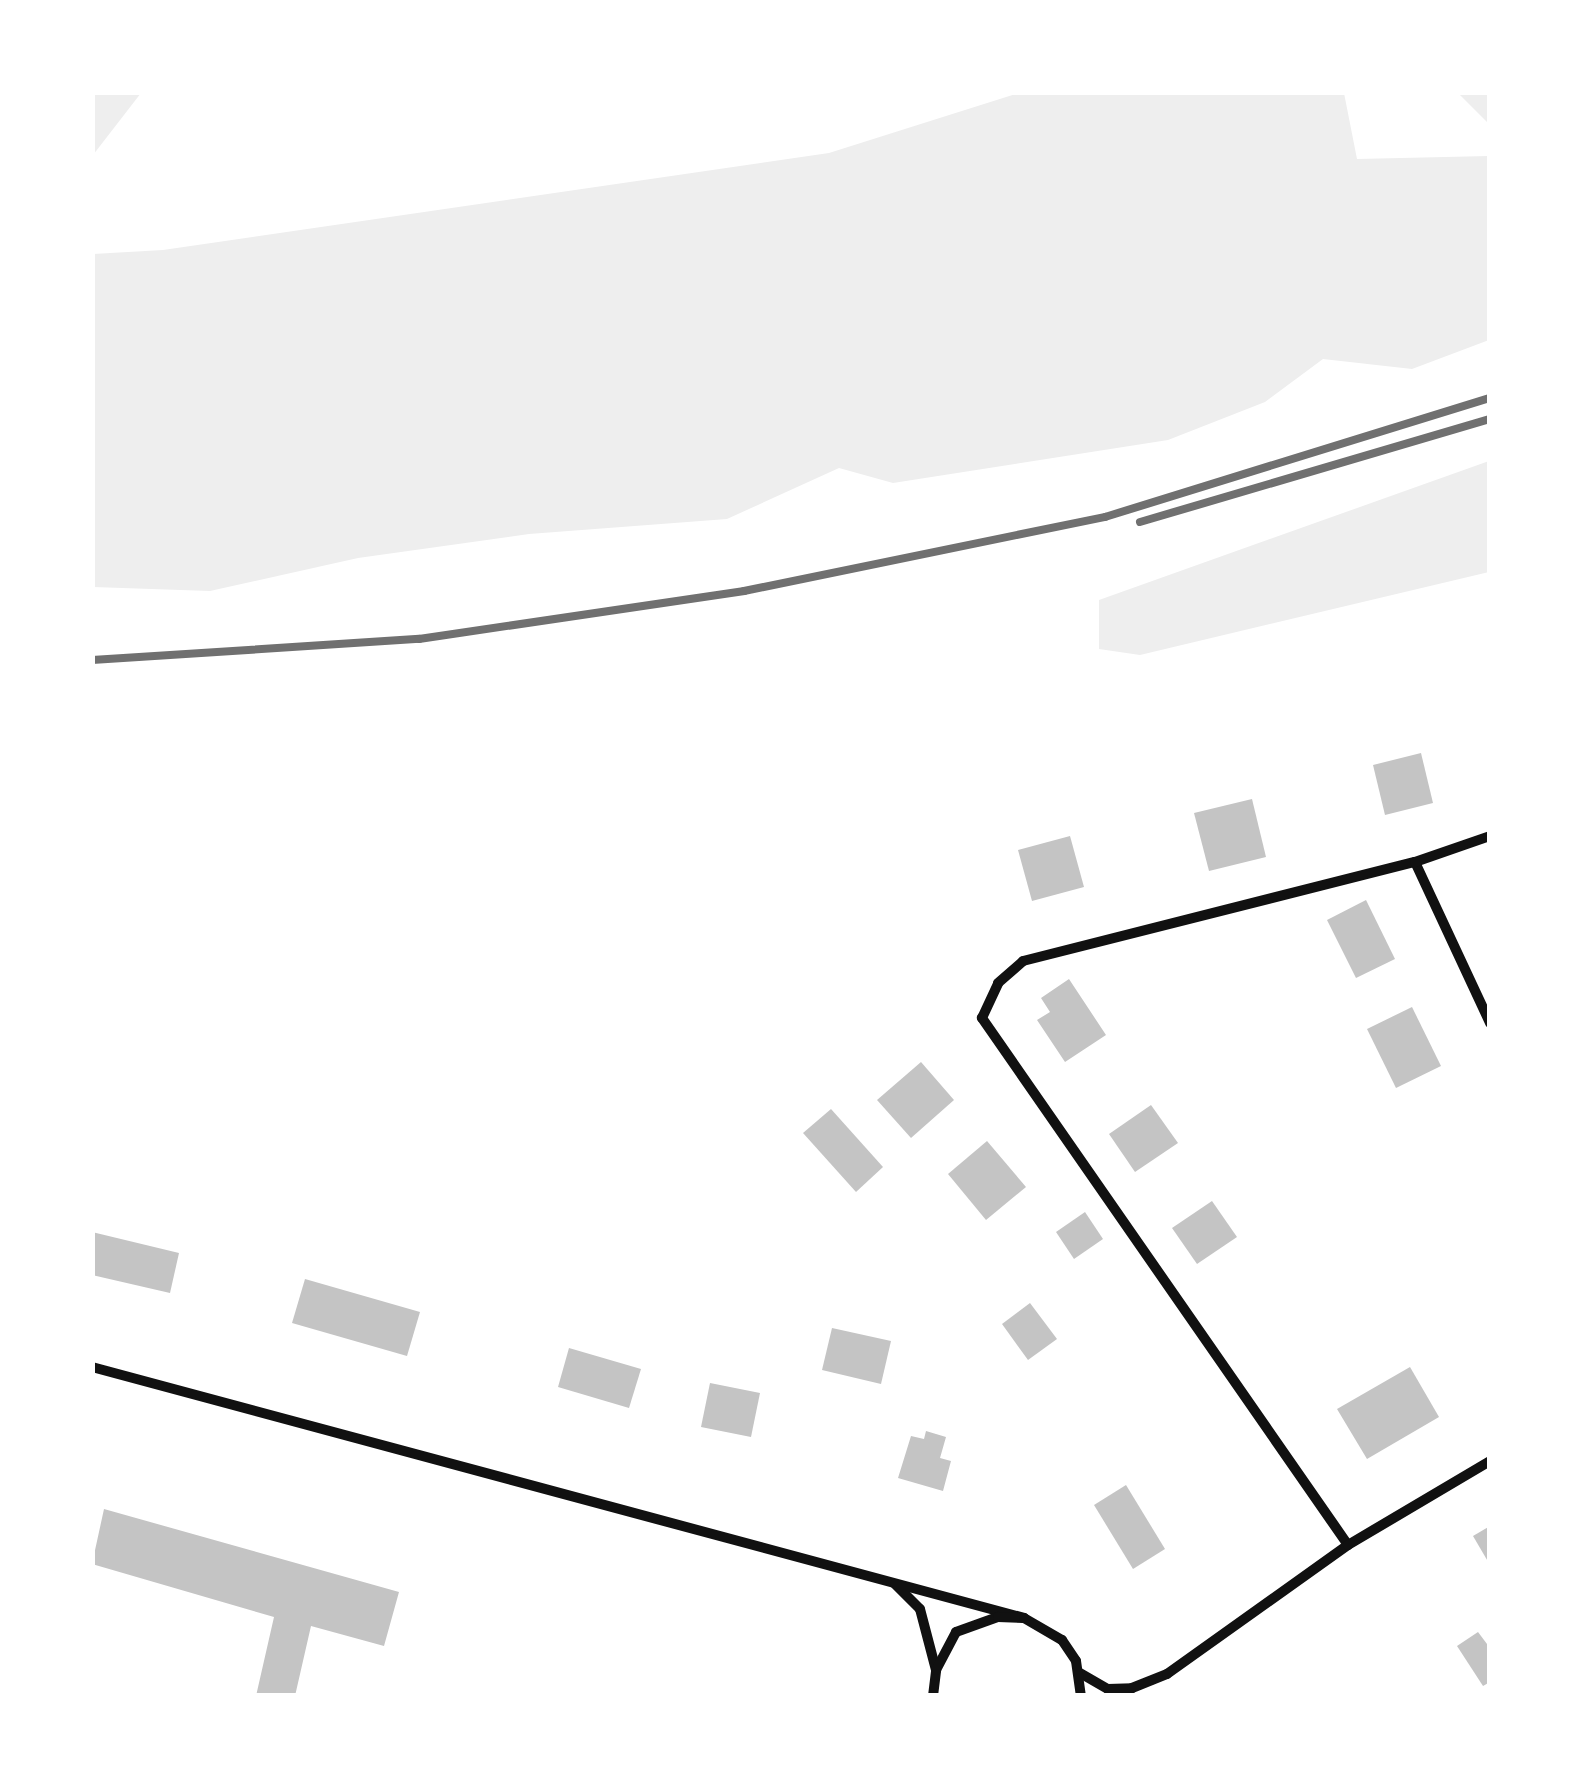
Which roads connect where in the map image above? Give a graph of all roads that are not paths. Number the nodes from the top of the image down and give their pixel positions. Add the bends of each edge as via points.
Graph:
1 (1490, 836) edge
2 (1415, 862) junction
3 (1490, 1023) edge
4 (92, 1367) edge
5 (1490, 1461) edge
6 (1348, 1545) junction
7 (894, 1583) junction
8 (1024, 1618) junction
9 (936, 1670) junction
10 (1080, 1673) junction
11 (1132, 1688) junction
12 (932, 1696) edge
13 (1081, 1696) edge
14 (1102, 1696) edge

1 - 2 street
2 - 3 street
2 - 6 street via 1023,961 998,983 982,1018
4 - 7 street
5 - 6 street
6 - 11 street via 1167,1674
7 - 8 street
7 - 9 street via 920,1609
8 - 9 street via 998,1616 956,1632
8 - 10 street via 1062,1640
9 - 12 street
10 - 11 street via 1108,1689
10 - 13 street
11 - 14 street

